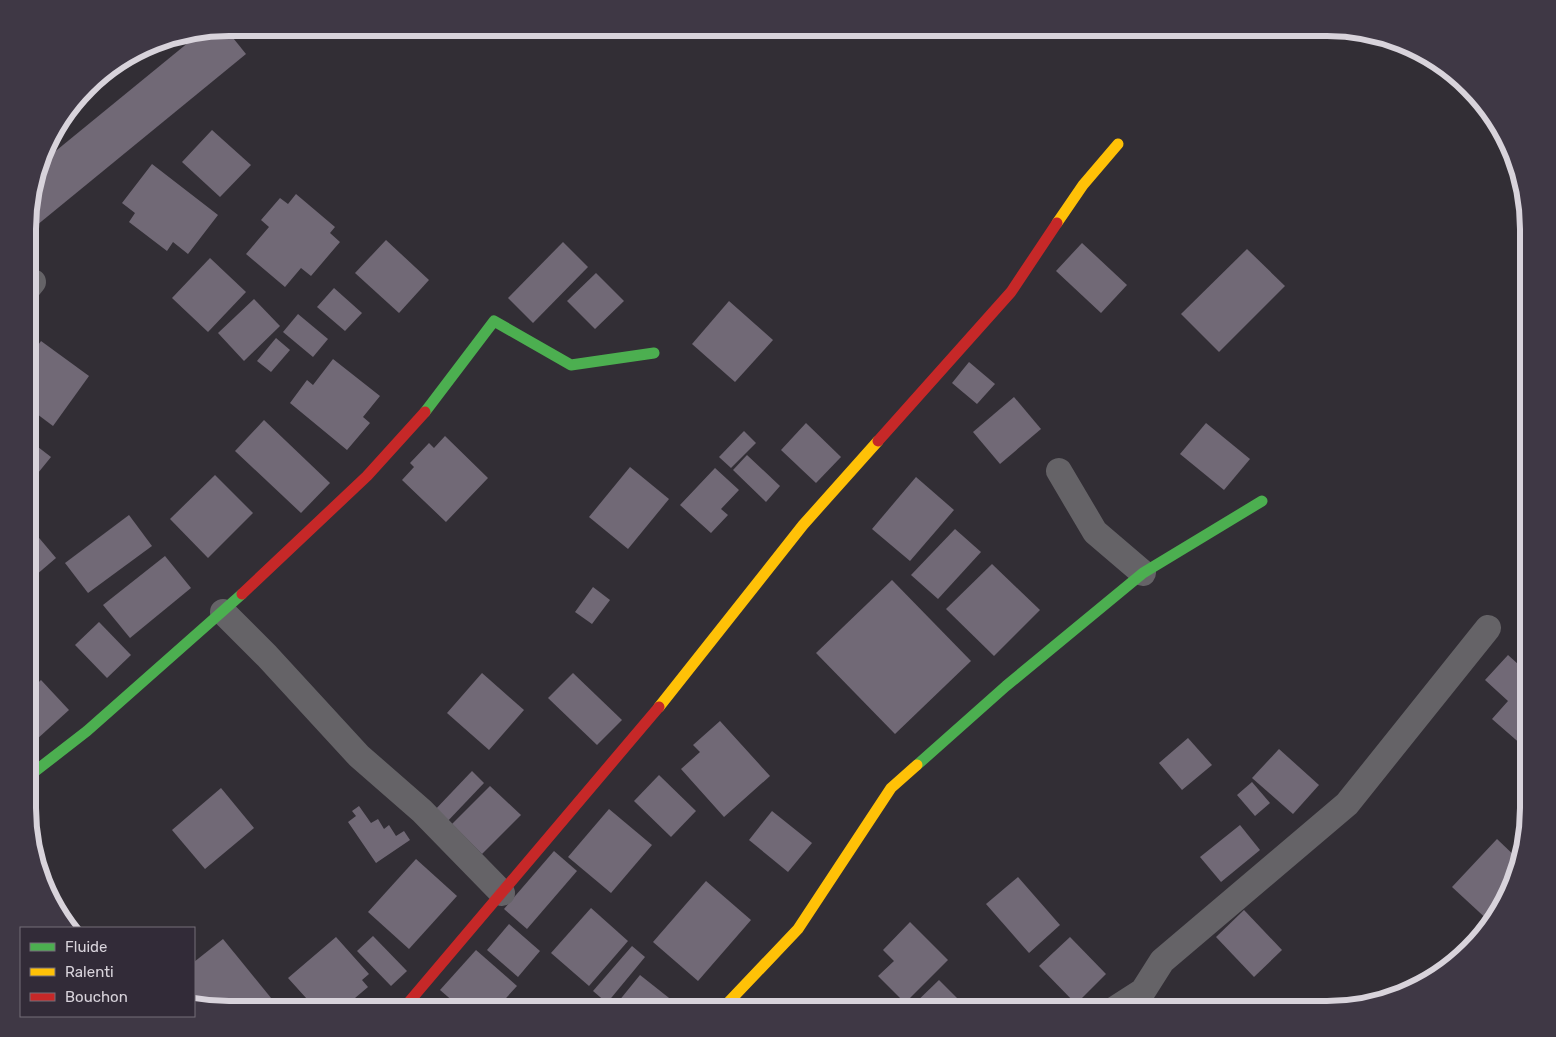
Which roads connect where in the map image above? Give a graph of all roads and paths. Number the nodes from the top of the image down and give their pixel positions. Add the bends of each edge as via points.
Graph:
1 (1118, 144) dead end
2 (654, 353) dead end
3 (1059, 471) dead end
4 (1262, 501) dead end
5 (1143, 573) junction
6 (223, 612) junction
7 (1488, 628) dead end
8 (36, 771) edge
9 (502, 893) junction
10 (409, 1001) edge
11 (730, 1001) edge
12 (1127, 1001) edge

1 - 9 street via 1083,185 1011,292 803,525 681,680
2 - 6 street via 571,365 494,320 434,402 367,476
3 - 5 street via 1095,532
4 - 5 street
5 - 11 street via 1006,686 891,788 798,929
6 - 8 street via 88,731
6 - 9 street via 359,756 422,811
7 - 12 street via 1347,804 1162,961 1143,991
9 - 10 street

